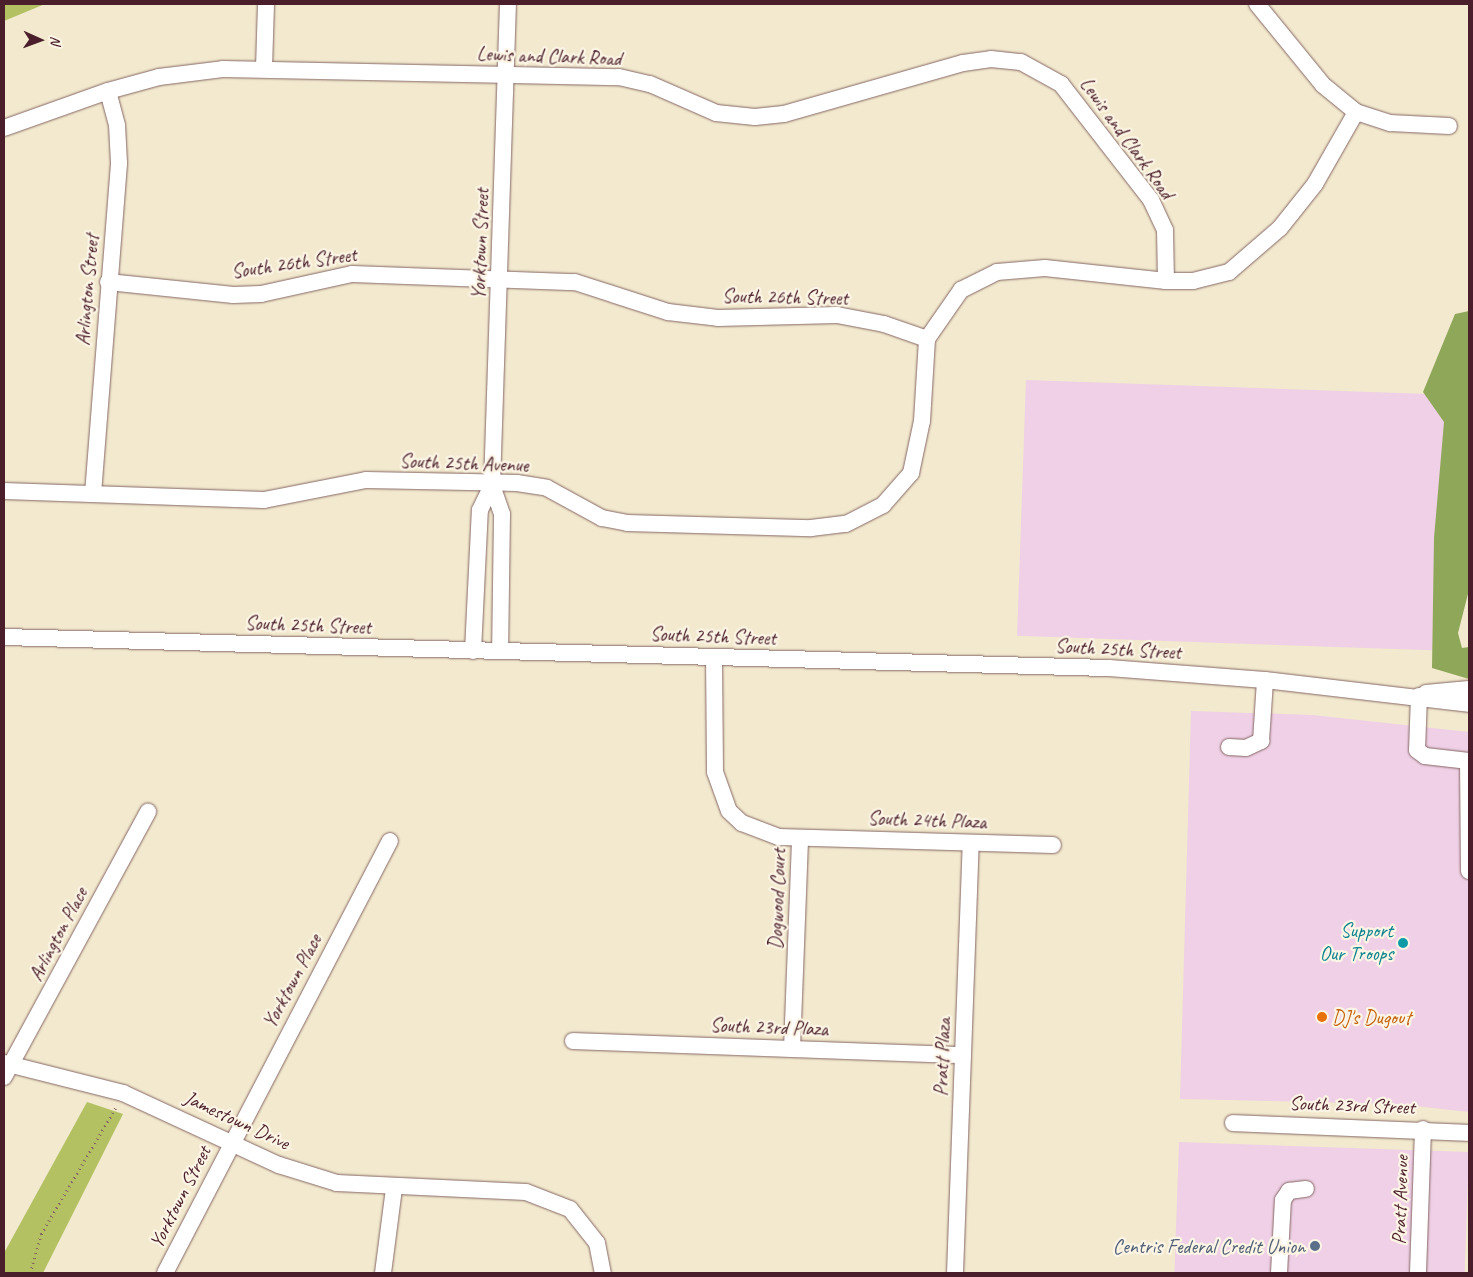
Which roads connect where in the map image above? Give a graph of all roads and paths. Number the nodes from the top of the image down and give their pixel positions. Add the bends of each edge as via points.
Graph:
1 (266, 4) edge
2 (508, 4) edge
3 (1257, 4) edge
4 (264, 68) junction
5 (506, 75) junction
6 (108, 91) junction
7 (1356, 112) junction
8 (1449, 126) dead end
9 (4, 128) edge
10 (501, 278) junction
11 (1166, 281) junction
12 (108, 282) junction
13 (927, 339) junction
14 (492, 486) junction
15 (4, 491) edge
16 (93, 494) junction
17 (4, 637) edge
18 (473, 651) junction
19 (500, 651) junction
20 (714, 657) junction
21 (1265, 680) junction
22 (1469, 689) edge
23 (1419, 696) junction
24 (1469, 704) edge
25 (1229, 747) dead end
26 (1469, 761) edge
27 (148, 812) dead end
28 (800, 838) junction
29 (390, 841) dead end
30 (971, 843) junction
31 (1052, 845) dead end
32 (1469, 871) edge
33 (573, 1041) dead end
34 (792, 1049) junction
35 (963, 1055) junction
36 (6, 1068) edge
37 (123, 1094) junction
38 (1233, 1123) dead end
39 (1423, 1129) junction
40 (1469, 1133) edge
41 (233, 1141) junction
42 (394, 1188) junction
43 (1306, 1188) dead end
44 (30, 1273) edge
45 (165, 1273) edge
46 (383, 1273) edge
47 (603, 1273) edge
48 (955, 1273) edge
49 (1279, 1273) edge
50 (1418, 1273) edge

1 - 4 street
2 - 5 street, Yorktown Street
3 - 7 street via 1323,85
4 - 5 street, Lewis and Clark Road
4 - 6 street, Lewis and Clark Road via 159,77
5 - 10 street, Yorktown Street
5 - 11 street, Lewis and Clark Road via 619,77 650,84 716,113 755,117 784,114 963,63 990,58 1021,62 1061,84 1151,200 1165,230
6 - 9 street, Lewis and Clark Road
6 - 12 street, Arlington Street via 117,125 119,163
7 - 8 street via 1390,122
7 - 11 street via 1315,184 1252,256 1229,272 1193,281
10 - 12 street, South 26th Street via 352,274 260,294 233,295
10 - 13 street, South 26th Street via 576,282 668,312 710,317 837,315
10 - 14 street, Yorktown Street
11 - 13 street via 1045,268 997,272 961,290
12 - 16 street, Arlington Street
13 - 14 street, South 25th Avenue via 921,430 911,472 883,505 846,524 811,528 628,523 602,518 548,488
14 - 16 street, South 25th Avenue via 366,480 264,500
14 - 18 street, Yorktown Street via 480,510
14 - 19 street, Yorktown Street via 502,514
15 - 16 street, South 25th Avenue
17 - 18 street, South 25th Street
18 - 19 street, South 25th Street
19 - 20 street, South 25th Street
20 - 21 street, South 25th Street via 1109,668
20 - 28 street, Dogwood Court via 715,772 729,811 758,832
21 - 23 street, South 25th Street
21 - 25 street via 1262,741 1246,748
22 - 23 street, South 25th Street
23 - 24 street, South 25th Street
23 - 26 street via 1417,750 1425,756
26 - 32 street
27 - 36 street, Arlington Place
28 - 30 street, South 24th Plaza
28 - 34 street, Dogwood Court
29 - 41 street, Yorktown Place
30 - 31 street, South 24th Plaza
30 - 35 street, Pratt Plaza
33 - 34 street, South 23rd Plaza
34 - 35 street, South 23rd Plaza
35 - 48 street, Pratt Plaza
36 - 37 street, Jamestown Drive
37 - 41 street, Jamestown Drive
37 - 44 path via 41,1234
38 - 39 street, South 23rd Street
39 - 40 street, South 23rd Street
39 - 50 street, Pratt Avenue
41 - 42 street, Jamestown Drive via 279,1165 337,1183
41 - 45 street, Yorktown Street
42 - 46 street
42 - 47 street, Jamestown Drive via 526,1192 570,1209 597,1243
43 - 49 street via 1289,1191 1283,1200

